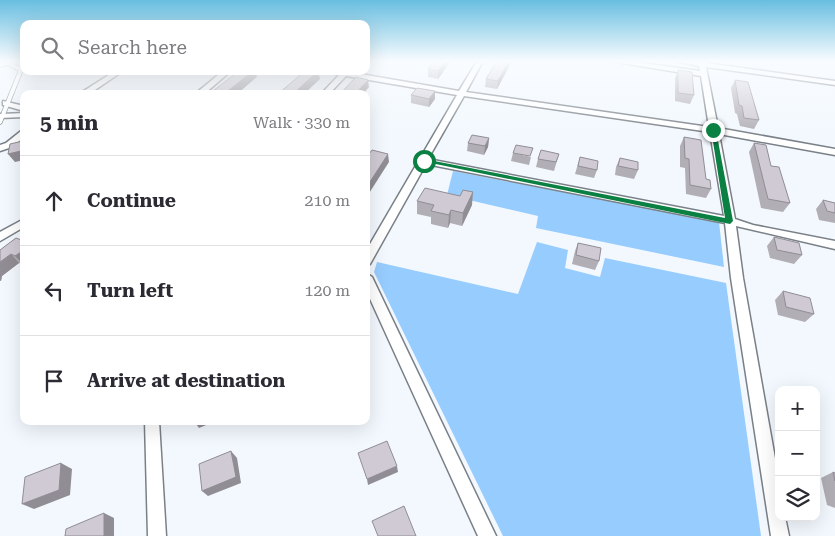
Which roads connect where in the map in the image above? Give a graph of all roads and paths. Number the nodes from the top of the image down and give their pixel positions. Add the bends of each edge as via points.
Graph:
1 (14, 86) edge
2 (415, 86) edge
3 (466, 86) edge
4 (706, 86) edge
5 (462, 94) junction
6 (6, 104) junction
7 (20, 108) edge
8 (20, 116) edge
9 (1, 119) edge
10 (713, 130) junction
11 (20, 136) edge
12 (0, 148) edge
13 (835, 152) edge
14 (424, 161) junction
15 (730, 221) junction
16 (20, 224) edge
17 (0, 237) edge
18 (835, 245) edge
19 (370, 254) edge
20 (370, 285) edge
21 (152, 425) edge
22 (157, 536) edge
23 (488, 536) edge
24 (780, 536) edge

1 - 6 lane
2 - 5 street
3 - 5 street
4 - 10 street
5 - 10 street
5 - 14 street
6 - 7 street
6 - 9 lane
8 - 9 street
10 - 13 street
10 - 15 street
11 - 12 street
14 - 15 street
14 - 19 street
15 - 18 street
15 - 24 street
16 - 17 street
20 - 23 street
21 - 22 street

